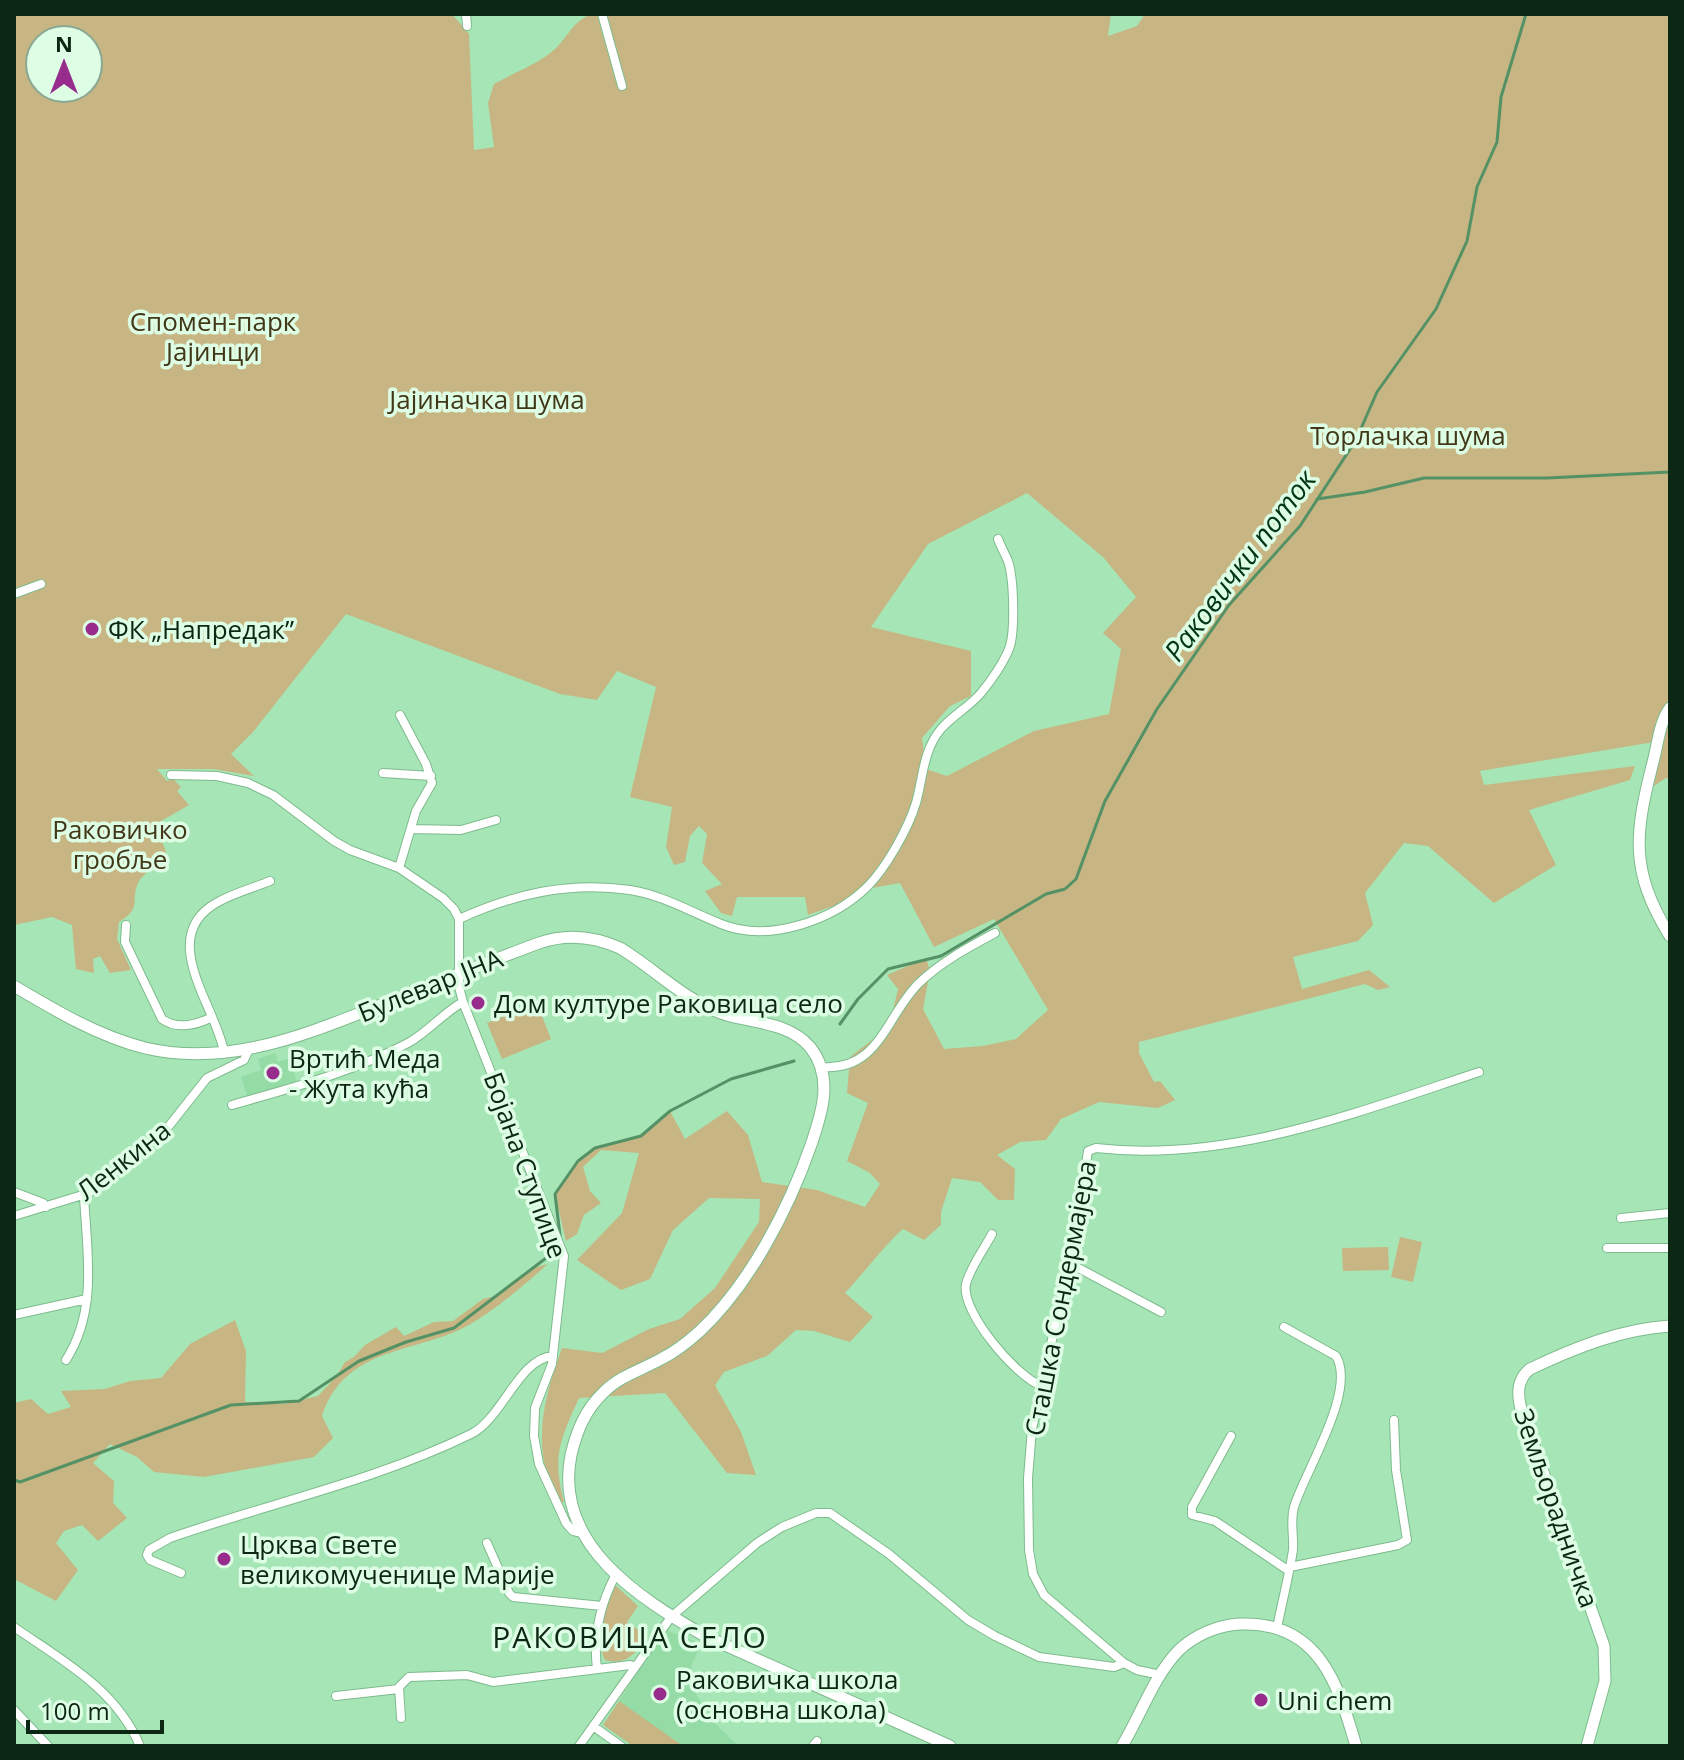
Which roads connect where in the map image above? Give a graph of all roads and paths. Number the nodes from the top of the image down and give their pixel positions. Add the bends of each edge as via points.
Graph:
1 (466, 14) edge
2 (602, 14) edge
3 (467, 26) dead end
4 (622, 86) dead end
5 (998, 539) dead end
6 (41, 584) dead end
7 (14, 594) edge
8 (1670, 708) edge
9 (400, 715) dead end
10 (383, 773) dead end
11 (171, 775) dead end
12 (431, 776) junction
13 (496, 820) dead end
14 (412, 829) junction
15 (399, 868) junction
16 (270, 881) dead end
17 (459, 919) junction
18 (126, 925) dead end
19 (995, 933) dead end
20 (1670, 936) edge
21 (459, 974) junction
22 (14, 986) edge
23 (463, 1002) junction
24 (212, 1017) junction
25 (249, 1049) junction
26 (224, 1052) junction
27 (822, 1067) junction
28 (1479, 1072) dead end
29 (232, 1105) dead end
30 (14, 1192) edge
31 (84, 1196) junction
32 (46, 1207) junction
33 (1670, 1213) edge
34 (14, 1216) edge
35 (1621, 1218) dead end
36 (992, 1234) dead end
37 (1607, 1248) dead end
38 (1670, 1248) edge
39 (1069, 1263) junction
40 (87, 1299) junction
41 (1161, 1312) dead end
42 (14, 1315) edge
43 (1670, 1326) edge
44 (1284, 1327) dead end
45 (553, 1356) junction
46 (66, 1360) dead end
47 (1042, 1386) junction
48 (1394, 1420) dead end
49 (1231, 1436) dead end
50 (583, 1533) junction
51 (487, 1543) dead end
52 (1289, 1569) junction
53 (181, 1573) dead end
54 (615, 1576) junction
55 (602, 1606) junction
56 (671, 1617) junction
57 (14, 1627) edge
58 (1277, 1628) junction
59 (1124, 1663) junction
60 (635, 1667) junction
61 (597, 1669) junction
62 (1161, 1675) junction
63 (399, 1689) junction
64 (336, 1696) dead end
65 (14, 1710) edge
66 (401, 1718) dead end
67 (593, 1726) junction
68 (48, 1746) edge
69 (140, 1746) edge
70 (579, 1746) edge
71 (621, 1746) edge
72 (950, 1746) edge
73 (1122, 1746) edge
74 (1356, 1746) edge
75 (1587, 1746) edge

1 - 3 street
2 - 4 street
5 - 17 street via 1009,564 1010,645 982,692 932,742 909,821 882,868 859,894 811,921 761,931 721,924 642,893 597,888 518,896
6 - 7 street
8 - 20 main road via 1641,812 1638,849 1644,884
9 - 12 street
10 - 12 street
11 - 15 street via 248,783 273,795 334,841
12 - 14 street
13 - 14 street via 461,830
14 - 15 street
15 - 17 street via 443,898
16 - 24 street via 217,902 205,910 194,930 188,953
17 - 21 street, Бојана Ступице
18 - 24 street via 125,942 162,1019 182,1025
19 - 27 street via 918,984 870,1051 855,1063
21 - 23 street, Бојана Ступице
21 - 25 main road, Булевар ЈНА via 306,1034
21 - 27 main road, Булевар ЈНА via 548,939 597,939 620,948 702,1005 799,1038
22 - 26 main road, Булевар ЈНА via 91,1029 126,1042 169,1051
23 - 29 street via 421,1036 367,1062
23 - 45 street, Бојана Ступице via 563,1254
24 - 26 street
25 - 26 main road, Булевар ЈНА
25 - 31 street, Ленкина via 244,1060 207,1078 165,1131
27 - 50 main road via 823,1107 804,1165 776,1227 740,1282 699,1331 607,1389 585,1414 573,1447 569,1484
28 - 39 street, Сташка Сондермајера via 1245,1141 1172,1151 1091,1149 1085,1156
30 - 32 street
31 - 32 street, Ленкина
31 - 40 street
32 - 34 street, Ленкина
33 - 35 street
36 - 47 street via 966,1284 973,1312 1003,1355
37 - 38 street
39 - 41 street
39 - 47 street, Сташка Сондермајера
40 - 42 street
40 - 46 street via 81,1329
43 - 75 main road, Земљорадничка via 1580,1348 1530,1369 1519,1384 1522,1412 1604,1646 1605,1681
44 - 52 street via 1336,1356 1341,1376 1336,1408 1294,1509
45 - 50 street, Бојана Ступице via 535,1408 536,1451 566,1523
45 - 53 street via 536,1361 492,1418 471,1434 356,1479 180,1534 149,1550 150,1560
47 - 59 street, Сташка Сондермајера via 1028,1478 1033,1574 1044,1595
48 - 52 street via 1407,1540
49 - 52 street via 1192,1515 1215,1521
50 - 54 main road
51 - 55 street via 513,1597
52 - 58 street
54 - 55 street
54 - 56 main road
55 - 61 street
56 - 59 street via 757,1543 782,1527 830,1513 968,1620 1031,1654 1114,1667
56 - 60 street
56 - 72 main road
57 - 69 street via 111,1698
58 - 62 main road via 1218,1628 1179,1651
58 - 74 main road via 1307,1645 1325,1666 1340,1693
59 - 62 street
60 - 61 street
60 - 67 street
61 - 63 street via 493,1682 475,1675 409,1677
62 - 73 main road
63 - 64 street
63 - 66 street
65 - 68 street
67 - 70 street
67 - 71 street

